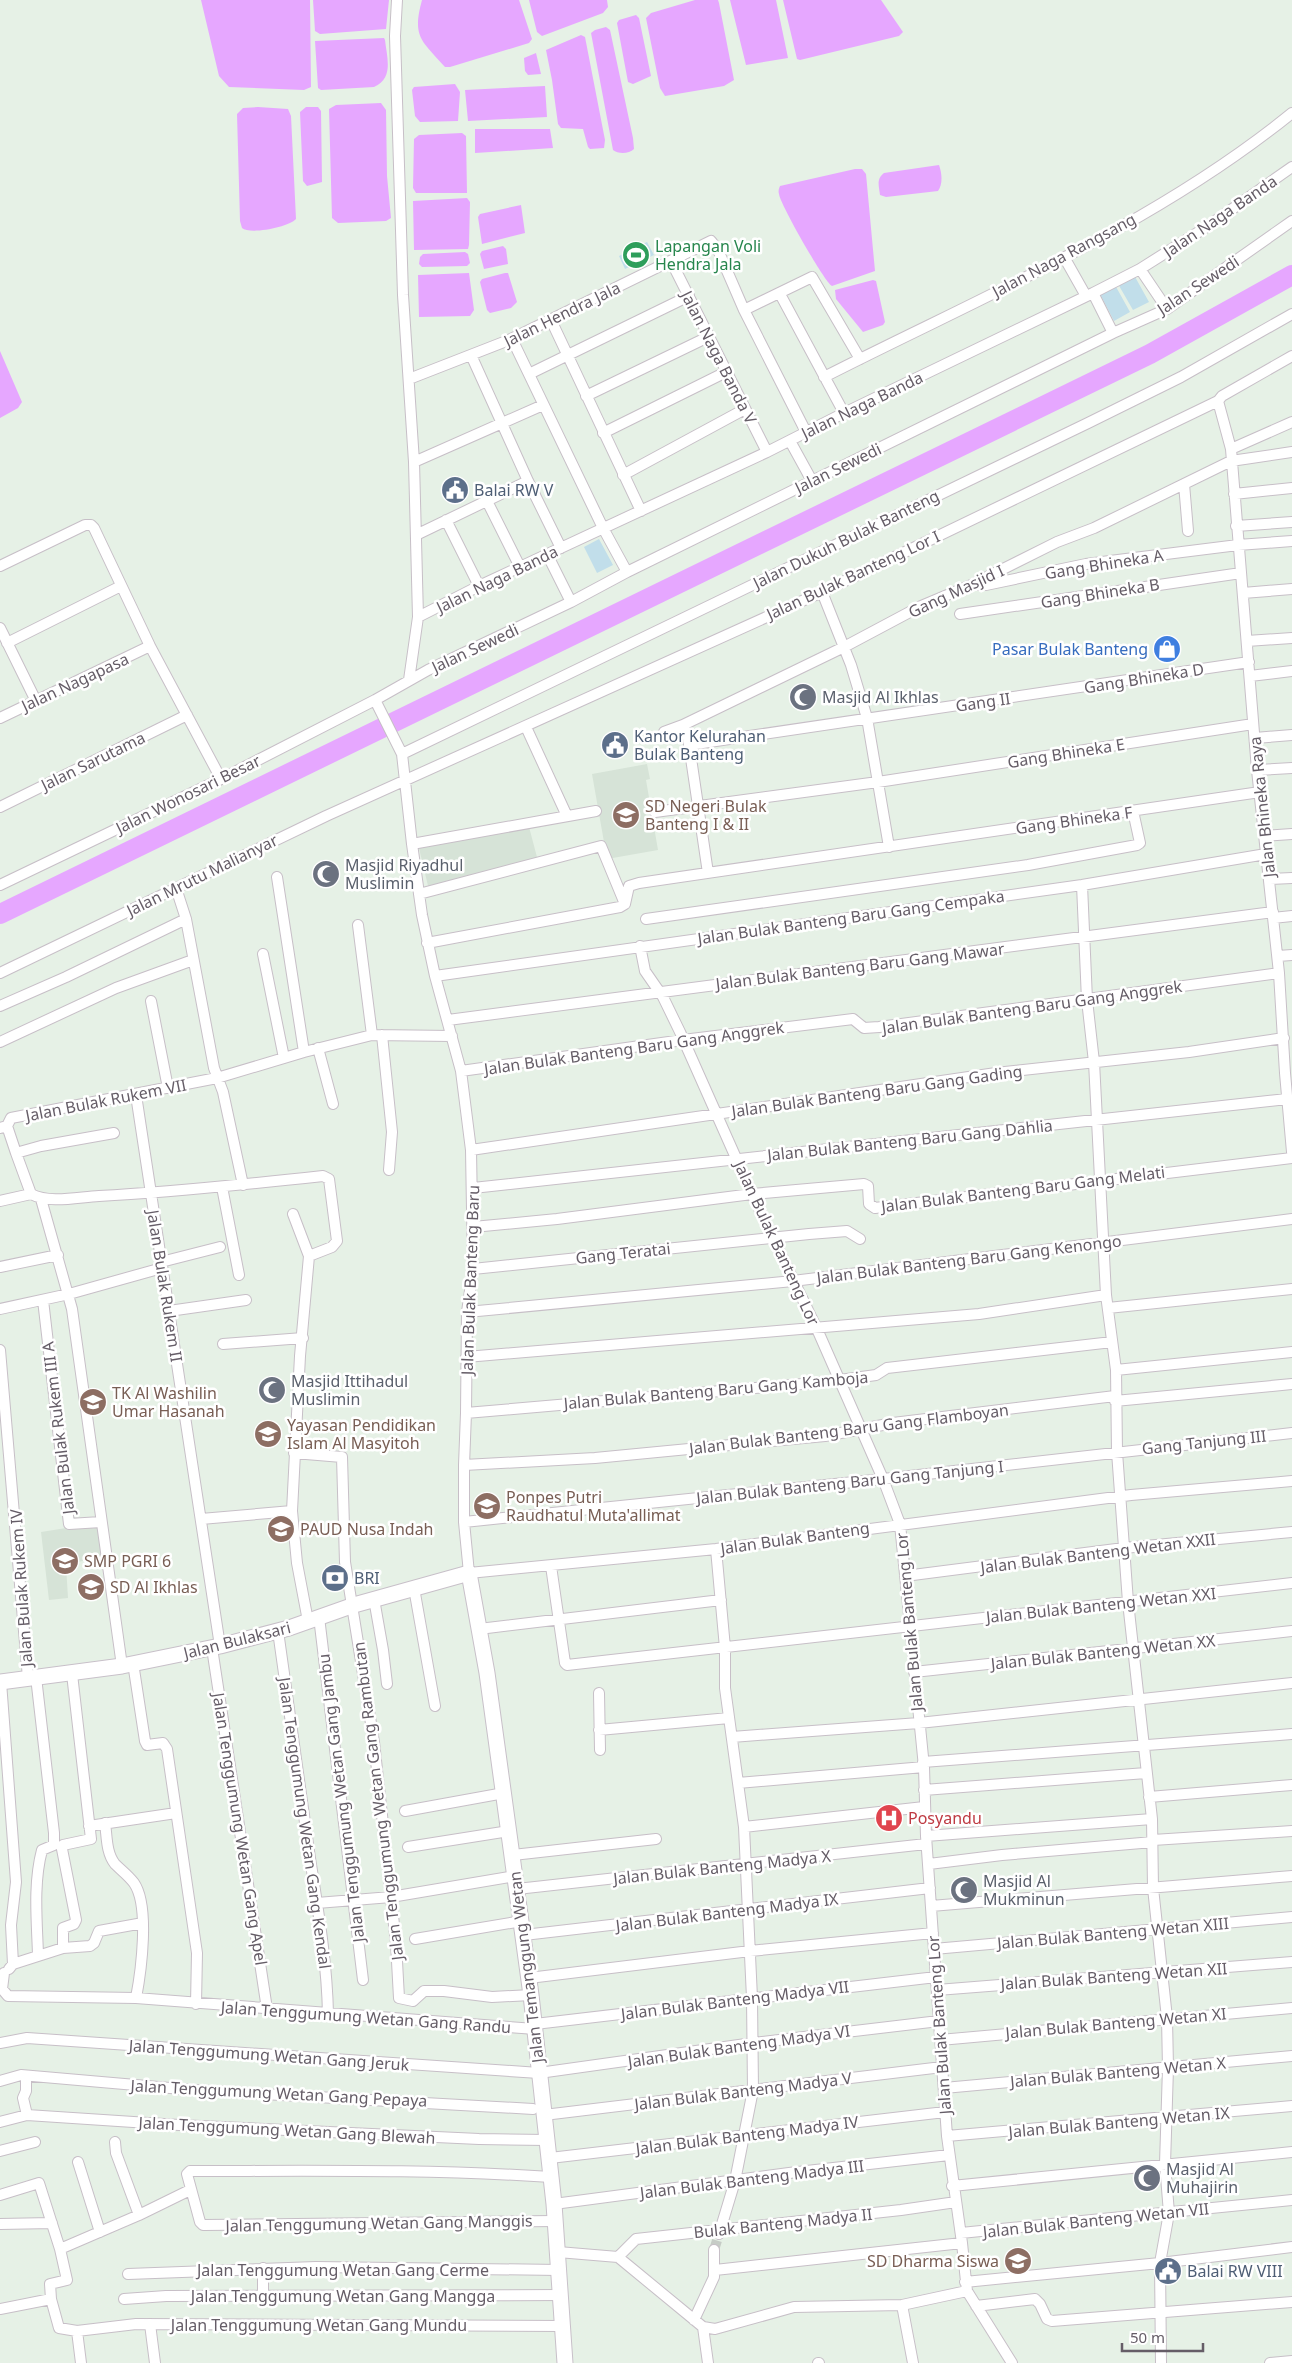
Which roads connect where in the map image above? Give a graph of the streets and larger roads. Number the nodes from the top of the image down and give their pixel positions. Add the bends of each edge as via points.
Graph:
1 (397, 0) edge
2 (1292, 113) edge
3 (1292, 167) edge
4 (1292, 221) edge
5 (1064, 257) junction
6 (671, 261) junction
7 (1140, 269) junction
8 (780, 294) junction
9 (1090, 295) junction
10 (689, 296) junction
11 (1167, 309) junction
12 (744, 310) junction
13 (1292, 314) edge
14 (551, 320) junction
15 (1113, 333) junction
16 (708, 337) junction
17 (512, 339) junction
18 (471, 355) junction
19 (568, 356) junction
20 (1292, 356) edge
21 (860, 358) junction
22 (726, 372) junction
23 (529, 374) junction
24 (824, 377) junction
25 (409, 379) junction
26 (586, 396) junction
27 (1218, 401) junction
28 (543, 405) junction
29 (745, 409) junction
30 (844, 413) junction
31 (502, 422) junction
32 (1292, 422) edge
33 (806, 432) junction
34 (603, 433) junction
35 (790, 441) junction
36 (1231, 449) junction
37 (768, 452) junction
38 (1292, 452) edge
39 (414, 462) junction
40 (1231, 462) junction
41 (623, 475) junction
42 (812, 481) junction
43 (528, 482) junction
44 (1184, 484) junction
45 (1292, 488) edge
46 (1234, 494) junction
47 (487, 501) junction
48 (640, 511) junction
49 (446, 520) junction
50 (1292, 522) edge
51 (1236, 526) junction
52 (603, 528) junction
53 (1188, 530) dead end
54 (416, 535) junction
55 (1292, 541) edge
56 (1238, 545) junction
57 (561, 548) junction
58 (547, 554) junction
59 (0, 566) edge
60 (520, 567) junction
61 (627, 572) junction
62 (1241, 573) junction
63 (971, 585) junction
64 (121, 586) junction
65 (479, 586) junction
66 (1292, 589) edge
67 (822, 592) junction
68 (1243, 593) junction
69 (571, 602) junction
70 (960, 614) dead end
71 (418, 617) junction
72 (0, 628) edge
73 (1292, 638) edge
74 (1248, 642) junction
75 (7, 643) junction
76 (150, 646) junction
77 (844, 647) junction
78 (1249, 662) junction
79 (1292, 671) edge
80 (1250, 676) junction
81 (409, 680) junction
82 (1040, 694) joint
83 (375, 700) junction
84 (36, 701) junction
85 (187, 715) junction
86 (0, 718) edge
87 (867, 718) junction
88 (1253, 724) junction
89 (683, 725) junction
90 (526, 727) junction
91 (664, 732) dead end
92 (1292, 735) edge
93 (1255, 738) junction
94 (689, 745) junction
95 (401, 751) junction
96 (1292, 768) edge
97 (1257, 770) junction
98 (221, 779) junction
99 (406, 780) junction
100 (878, 782) junction
101 (1260, 792) junction
102 (698, 806) junction
103 (0, 807) edge
104 (596, 811) dead end
105 (1133, 811) junction
106 (655, 812) dead end
107 (567, 816) junction
108 (1292, 834) edge
109 (1264, 836) junction
110 (412, 844) junction
111 (889, 847) junction
112 (1266, 854) junction
113 (708, 873) junction
114 (277, 877) dead end
115 (1292, 878) edge
116 (1270, 879) junction
117 (0, 885) edge
118 (1082, 885) junction
119 (176, 888) junction
120 (419, 894) junction
121 (625, 904) junction
122 (1273, 915) junction
123 (1292, 916) edge
124 (186, 919) junction
125 (646, 919) dead end
126 (358, 925) dead end
127 (1084, 938) junction
128 (427, 943) junction
129 (640, 946) junction
130 (263, 954) dead end
131 (1292, 955) edge
132 (1278, 956) junction
133 (193, 960) junction
134 (0, 973) edge
135 (1279, 973) junction
136 (434, 976) junction
137 (1286, 990) edge
138 (659, 992) junction
139 (1087, 1000) junction
140 (150, 1001) dead end
141 (0, 1006) edge
142 (448, 1020) junction
143 (1286, 1031) edge
144 (377, 1035) junction
145 (450, 1036) junction
146 (683, 1040) junction
147 (0, 1042) edge
148 (318, 1048) junction
149 (304, 1052) junction
150 (284, 1058) junction
151 (1094, 1062) junction
152 (461, 1071) junction
153 (1288, 1073) edge
154 (217, 1078) junction
155 (168, 1088) junction
156 (136, 1095) junction
157 (333, 1104) dead end
158 (1289, 1105) edge
159 (718, 1114) junction
160 (1097, 1119) junction
161 (3, 1127) edge
162 (114, 1133) dead end
163 (1292, 1146) edge
164 (471, 1150) junction
165 (1292, 1152) edge
166 (16, 1153) junction
167 (737, 1158) junction
168 (1292, 1158) edge
169 (389, 1170) dead end
170 (1099, 1180) junction
171 (243, 1185) junction
172 (222, 1187) junction
173 (473, 1188) junction
174 (152, 1193) junction
175 (752, 1194) junction
176 (36, 1196) junction
177 (0, 1200) edge
178 (293, 1214) dead end
179 (1292, 1218) edge
180 (473, 1227) junction
181 (773, 1237) junction
182 (860, 1239) dead end
183 (1104, 1243) junction
184 (220, 1247) dead end
185 (58, 1255) junction
186 (309, 1256) junction
187 (162, 1265) junction
188 (0, 1268) edge
189 (473, 1269) junction
190 (239, 1274) dead end
191 (793, 1281) junction
192 (1292, 1289) edge
193 (69, 1294) junction
194 (1106, 1294) junction
195 (43, 1300) junction
196 (246, 1300) dead end
197 (1108, 1308) junction
198 (0, 1309) edge
199 (169, 1311) junction
200 (467, 1312) junction
201 (817, 1329) junction
202 (303, 1338) junction
203 (1112, 1342) junction
204 (223, 1344) dead end
205 (0, 1350) edge
206 (1292, 1352) edge
207 (466, 1357) junction
208 (1116, 1370) junction
209 (838, 1379) junction
210 (1292, 1384) edge
211 (1115, 1398) junction
212 (466, 1413) junction
213 (860, 1429) junction
214 (1292, 1433) edge
215 (1117, 1452) junction
216 (294, 1453) junction
217 (464, 1465) junction
218 (883, 1480) junction
219 (1292, 1481) edge
220 (1125, 1496) junction
221 (292, 1511) junction
222 (201, 1519) junction
223 (101, 1522) junction
224 (464, 1522) junction
225 (900, 1524) junction
226 (1292, 1532) edge
227 (1124, 1548) junction
228 (716, 1549) junction
229 (551, 1566) junction
230 (464, 1574) junction
231 (905, 1576) junction
232 (1292, 1583) edge
233 (414, 1588) junction
234 (374, 1599) junction
235 (721, 1600) junction
236 (1128, 1602) junction
237 (354, 1605) junction
238 (314, 1619) junction
239 (558, 1621) junction
240 (909, 1626) junction
241 (479, 1630) junction
242 (278, 1631) junction
243 (1292, 1631) edge
244 (216, 1647) junction
245 (725, 1648) junction
246 (1133, 1648) junction
247 (127, 1665) junction
248 (914, 1672) junction
249 (72, 1674) junction
250 (32, 1677) junction
251 (0, 1682) edge
252 (1292, 1683) edge
253 (387, 1684) dead end
254 (599, 1693) dead end
255 (1139, 1698) junction
256 (435, 1706) dead end
257 (729, 1718) junction
258 (919, 1723) junction
259 (599, 1730) junction
260 (1292, 1734) edge
261 (732, 1737) junction
262 (1143, 1745) junction
263 (600, 1750) dead end
264 (923, 1764) junction
265 (1146, 1773) junction
266 (738, 1783) junction
267 (1292, 1785) edge
268 (924, 1790) junction
269 (504, 1793) junction
270 (1149, 1797) junction
271 (924, 1807) junction
272 (406, 1810) dead end
273 (176, 1813) junction
274 (1152, 1819) junction
275 (105, 1823) junction
276 (89, 1826) junction
277 (744, 1827) junction
278 (509, 1831) junction
279 (1292, 1831) edge
280 (656, 1839) dead end
281 (926, 1840) junction
282 (1152, 1841) junction
283 (59, 1845) junction
284 (408, 1847) dead end
285 (512, 1855) junction
286 (928, 1864) junction
287 (746, 1865) junction
288 (1292, 1876) edge
289 (516, 1883) junction
290 (930, 1888) junction
291 (1153, 1888) junction
292 (391, 1897) junction
293 (353, 1901) junction
294 (317, 1903) junction
295 (931, 1906) junction
296 (749, 1910) junction
297 (1292, 1917) edge
298 (143, 1923) junction
299 (523, 1928) junction
300 (1158, 1929) junction
301 (933, 1933) junction
302 (415, 1940) dead end
303 (63, 1948) junction
304 (934, 1949) junction
305 (750, 1952) junction
306 (38, 1955) junction
307 (1292, 1962) edge
308 (13, 1964) junction
309 (1161, 1973) junction
310 (2, 1974) edge
311 (936, 1977) junction
312 (529, 1978) junction
313 (363, 1980) dead end
314 (937, 1990) junction
315 (526, 1996) junction
316 (136, 1998) junction
317 (752, 1998) junction
318 (196, 2004) junction
319 (1292, 2008) edge
320 (267, 2010) junction
321 (328, 2014) junction
322 (1167, 2018) junction
323 (939, 2021) junction
324 (532, 2028) junction
325 (940, 2040) junction
326 (0, 2043) edge
327 (753, 2043) junction
328 (1292, 2056) edge
329 (942, 2066) junction
330 (1168, 2068) junction
331 (536, 2073) junction
332 (26, 2076) junction
333 (0, 2081) edge
334 (944, 2088) junction
335 (754, 2090) junction
336 (1292, 2106) edge
337 (539, 2110) junction
338 (945, 2112) junction
339 (27, 2115) junction
340 (1166, 2118) junction
341 (0, 2122) edge
342 (745, 2134) junction
343 (947, 2136) junction
344 (540, 2139) junction
345 (35, 2142) dead end
346 (115, 2142) dead end
347 (0, 2151) edge
348 (1292, 2152) edge
349 (949, 2155) junction
350 (550, 2158) junction
351 (78, 2162) dead end
352 (1165, 2164) junction
353 (547, 2177) junction
354 (735, 2181) junction
355 (952, 2186) junction
356 (190, 2190) junction
357 (0, 2195) edge
358 (1292, 2200) edge
359 (956, 2202) junction
360 (554, 2204) junction
361 (1169, 2213) junction
362 (139, 2215) junction
363 (552, 2221) junction
364 (0, 2224) edge
365 (52, 2224) junction
366 (720, 2231) junction
367 (100, 2232) junction
368 (961, 2238) junction
369 (1292, 2247) edge
370 (60, 2249) junction
371 (714, 2250) tunnel mouth
372 (558, 2252) junction
373 (618, 2257) junction
374 (1160, 2263) junction
375 (263, 2268) junction
376 (555, 2270) junction
377 (716, 2270) junction
378 (128, 2274) dead end
379 (966, 2286) junction
380 (555, 2295) junction
381 (263, 2296) junction
382 (51, 2299) junction
383 (124, 2299) dead end
384 (1292, 2302) edge
385 (902, 2306) junction
386 (976, 2306) junction
387 (0, 2309) edge
388 (1160, 2312) junction
389 (694, 2320) junction
390 (150, 2324) junction
391 (559, 2326) junction
392 (703, 2327) junction
393 (77, 2331) junction
394 (1292, 2361) edge
395 (81, 2363) edge
396 (155, 2363) edge
397 (565, 2363) edge
398 (708, 2363) edge
399 (913, 2363) edge
400 (1012, 2363) edge
401 (1161, 2363) edge
402 (1270, 2363) edge

1 - 25 street via 395,36 403,295
2 - 5 street, Jalan Naga Rangsang via 1220,166 1124,225
3 - 7 street, Jalan Naga Banda
4 - 11 street, Jalan Sewedi
5 - 9 street
5 - 21 street, Jalan Naga Rangsang
6 - 10 street, Jalan Naga Banda V
6 - 12 street, Jalan Hendra Jala via 711,241
6 - 14 street, Jalan Hendra Jala
7 - 9 street, Jalan Naga Banda
7 - 11 street
8 - 12 street
8 - 21 street via 812,277
8 - 24 street
9 - 15 street
9 - 30 street, Jalan Naga Banda
10 - 16 street, Jalan Naga Banda V
10 - 19 street
11 - 15 street, Jalan Sewedi
12 - 33 street
13 - 95 street, Jalan Dukuh Bulak Banteng via 1182,377
14 - 17 street, Jalan Hendra Jala
14 - 19 street
15 - 42 street, Jalan Sewedi
16 - 22 street, Jalan Naga Banda V
16 - 26 street
17 - 18 street, Jalan Hendra Jala
17 - 23 street
18 - 25 street, Jalan Hendra Jala
18 - 31 street
19 - 23 street
19 - 26 street
20 - 27 street, Jalan Bulak Banteng Lor I
21 - 24 street, Jalan Naga Rangsang
22 - 29 street, Jalan Naga Banda V
22 - 34 street
23 - 28 street
24 - 30 street
25 - 39 street
26 - 34 street
27 - 36 street, Jalan Bhineka Raya
27 - 67 street, Jalan Bulak Banteng Lor I
28 - 31 street
28 - 52 street
29 - 37 street, Jalan Naga Banda V
29 - 41 street
30 - 33 street, Jalan Naga Banda
31 - 39 street
31 - 43 street
32 - 36 street
33 - 35 street, Jalan Naga Banda
34 - 41 street
35 - 37 street, Jalan Naga Banda
35 - 42 street
36 - 40 street, Jalan Bhineka Raya
37 - 48 street, Jalan Naga Banda
38 - 40 street, Gang Masjid I
39 - 54 street
40 - 44 street, Gang Masjid I
40 - 46 street, Jalan Bhineka Raya
41 - 48 street
42 - 61 street, Jalan Sewedi
43 - 47 street
43 - 57 street
44 - 53 street
44 - 63 street, Gang Masjid I
45 - 46 street
46 - 51 street, Jalan Bhineka Raya
47 - 49 street
47 - 60 street
48 - 52 street, Jalan Naga Banda
49 - 54 street
49 - 65 street
50 - 51 street
51 - 56 street, Jalan Bhineka Raya
52 - 57 street, Jalan Naga Banda
52 - 61 street
54 - 71 street
55 - 56 street, Gang Bhineka A
56 - 62 street, Jalan Bhineka Raya
56 - 63 street, Gang Bhineka A via 1086,564 986,585
57 - 58 street, Jalan Naga Banda
58 - 60 street, Jalan Naga Banda
58 - 69 street
59 - 64 street via 91,525
60 - 65 street, Jalan Naga Banda
61 - 69 street, Jalan Sewedi
62 - 68 street, Jalan Bhineka Raya
62 - 70 street, Gang Bhineka B
63 - 77 street, Gang Masjid I via 920,606
64 - 75 street
64 - 76 street
65 - 71 street, Jalan Naga Banda
66 - 68 street
67 - 77 street
67 - 90 street, Jalan Bulak Banteng Lor I
68 - 74 street, Jalan Bhineka Raya
69 - 81 street, Jalan Sewedi
71 - 81 street
72 - 75 street
73 - 74 street
74 - 78 street, Jalan Bhineka Raya
75 - 84 street
76 - 84 street, Jalan Nagapasa
76 - 85 street
77 - 87 street
77 - 89 street, Gang Masjid I
78 - 80 street, Jalan Bhineka Raya
78 - 82 street, Gang Bhineka D
79 - 80 street
80 - 88 street, Jalan Bhineka Raya
81 - 83 street, Jalan Sewedi
82 - 87 street, Gang II
83 - 95 street, Jalan Bulak Banteng Baru
83 - 98 street, Jalan Wonosari Besar
84 - 86 street, Jalan Nagapasa
85 - 98 street
85 - 103 street, Jalan Sarutama
87 - 94 street, Gang II
87 - 100 street
88 - 93 street, Jalan Bhineka Raya
88 - 100 street, Gang Bhineka E
89 - 91 street, Gang Masjid I
89 - 94 street
90 - 99 street, Jalan Bulak Banteng Lor I
90 - 107 street
92 - 93 street
93 - 97 street, Jalan Bhineka Raya
94 - 102 street
95 - 99 street, Jalan Bulak Banteng Baru
96 - 97 street
97 - 101 street, Jalan Bhineka Raya
98 - 117 street, Jalan Wonosari Besar
99 - 110 street, Jalan Bulak Banteng Baru
99 - 119 street, Jalan Mrutu Malianyar
100 - 102 street, Gang Bhineka E
100 - 111 street
101 - 105 street, Gang Bhineka F
101 - 109 street, Jalan Bhineka Raya
102 - 106 street, Gang Bhineka E
102 - 113 street
104 - 107 street
105 - 111 street, Gang Bhineka F
105 - 125 street via 1140,843 1137,845 1028,865
107 - 110 street
108 - 109 street
109 - 112 street, Jalan Bhineka Raya
110 - 120 street, Jalan Bulak Banteng Baru
111 - 113 street, Gang Bhineka F
112 - 116 street, Jalan Bhineka Raya
112 - 118 street, Jalan Bulak Banteng Baru Gang Cempaka
113 - 121 street, Gang Bhineka F via 630,885
114 - 149 street
115 - 116 street
116 - 122 street, Jalan Bhineka Raya
118 - 127 street
118 - 129 street, Jalan Bulak Banteng Baru Gang Cempaka
119 - 124 street
119 - 134 street, Jalan Mrutu Malianyar
120 - 121 street via 602,846
120 - 128 street, Jalan Bulak Banteng Baru
121 - 128 street
122 - 123 street, Jalan Bulak Banteng Baru Gang Mawar
122 - 127 street, Jalan Bulak Banteng Baru Gang Mawar
122 - 132 street, Jalan Bhineka Raya
124 - 133 street
124 - 141 street
126 - 144 street
127 - 138 street, Jalan Bulak Banteng Baru Gang Mawar
127 - 139 street
128 - 136 street, Jalan Bulak Banteng Baru
129 - 136 street, Jalan Bulak Banteng Baru Gang Cempaka
129 - 138 street, Jalan Bulak Banteng Lor via 645,971
130 - 150 street
131 - 132 street
132 - 135 street, Jalan Bhineka Raya
133 - 147 street via 116,988
133 - 154 street
135 - 137 street, Jalan Bhineka Raya
135 - 139 street, Jalan Bulak Banteng Baru Gang Anggrek
136 - 142 street, Jalan Bulak Banteng Baru
137 - 143 street, Jalan Bhineka Raya
138 - 142 street, Jalan Bulak Banteng Baru Gang Mawar
138 - 146 street, Jalan Bulak Banteng Lor
139 - 146 street, Jalan Bulak Banteng Baru Gang Anggrek via 867,1029 853,1019
139 - 151 street
140 - 155 street
142 - 145 street, Jalan Bulak Banteng Baru
143 - 151 street, Jalan Bulak Banteng Baru Gang Gading via 1189,1052
143 - 153 street, Jalan Bhineka Raya
144 - 145 street, Jalan Bulak Rukem VII
144 - 148 street, Jalan Bulak Rukem VII
144 - 169 street via 392,1132
145 - 152 street, Jalan Bulak Banteng Baru
146 - 152 street, Jalan Bulak Banteng Baru Gang Anggrek
146 - 159 street, Jalan Bulak Banteng Lor
148 - 149 street, Jalan Bulak Rukem VII
148 - 157 street
149 - 150 street, Jalan Bulak Rukem VII
150 - 154 street, Jalan Bulak Rukem VII
151 - 159 street, Jalan Bulak Banteng Baru Gang Gading via 996,1073
151 - 160 street
152 - 164 street, Jalan Bulak Banteng Baru
153 - 158 street, Jalan Bhineka Raya
154 - 155 street, Jalan Bulak Rukem VII
154 - 171 street via 223,1092
155 - 156 street, Jalan Bulak Rukem VII
156 - 161 street, Jalan Bulak Rukem VII via 12,1118
156 - 174 street, Jalan Bulak Rukem II
158 - 160 street, Jalan Bulak Banteng Baru Gang Dahlia
158 - 163 street, Jalan Bhineka Raya
159 - 164 street, Jalan Bulak Banteng Baru Gang Gading
159 - 167 street, Jalan Bulak Banteng Lor
160 - 167 street, Jalan Bulak Banteng Baru Gang Dahlia
160 - 170 street
161 - 166 street
162 - 166 street
163 - 165 street, Jalan Bhineka Raya
164 - 173 street, Jalan Bulak Banteng Baru
166 - 176 street
167 - 173 street, Jalan Bulak Banteng Baru Gang Dahlia
167 - 175 street, Jalan Bulak Banteng Lor
168 - 170 street, Jalan Bulak Banteng Baru Gang Melati
170 - 175 street, Jalan Bulak Banteng Baru Gang Melati via 875,1208 869,1204 868,1186 864,1184
170 - 183 street
171 - 172 street
171 - 186 street via 329,1179 337,1241 332,1247
172 - 174 street
172 - 190 street
173 - 180 street, Jalan Bulak Banteng Baru
174 - 176 street
174 - 187 street, Jalan Bulak Rukem II
175 - 180 street, Jalan Bulak Banteng Baru Gang Melati
175 - 181 street, Jalan Bulak Banteng Lor
176 - 177 street
176 - 185 street
178 - 186 street
179 - 183 street, Jalan Bulak Banteng Baru Gang Kenongo
180 - 189 street, Jalan Bulak Banteng Baru
181 - 182 street, Gang Teratai via 847,1231
181 - 189 street, Gang Teratai
181 - 191 street, Jalan Bulak Banteng Lor
183 - 191 street, Jalan Bulak Banteng Baru Gang Kenongo
183 - 194 street
184 - 187 street
185 - 188 street
185 - 193 street
186 - 202 street, Jalan Tenggumung Wetan Gang Jambu
187 - 193 street
187 - 199 street, Jalan Bulak Rukem II
189 - 200 street, Jalan Bulak Banteng Baru
191 - 200 street, Jalan Bulak Banteng Baru Gang Kenongo
191 - 201 street, Jalan Bulak Banteng Lor
192 - 197 street
193 - 195 street
193 - 223 street
194 - 197 street
194 - 201 street via 979,1314
195 - 198 street
195 - 223 street, Jalan Bulak Rukem III A via 69,1524
196 - 199 street
197 - 203 street
199 - 222 street, Jalan Bulak Rukem II
200 - 207 street, Jalan Bulak Banteng Baru
201 - 207 street
201 - 209 street, Jalan Bulak Banteng Lor
202 - 204 street
202 - 216 street, Jalan Tenggumung Wetan Gang Jambu
203 - 208 street
203 - 209 street, Jalan Bulak Banteng Baru Gang Kamboja via 887,1368 876,1375
205 - 250 street, Jalan Bulak Rukem IV
206 - 208 street
207 - 212 street, Jalan Bulak Banteng Baru
208 - 211 street
209 - 212 street, Jalan Bulak Banteng Baru Gang Kamboja
209 - 213 street, Jalan Bulak Banteng Lor
210 - 211 street, Jalan Bulak Banteng Baru Gang Flamboyan
211 - 213 street, Jalan Bulak Banteng Baru Gang Flamboyan
211 - 215 street
212 - 217 street, Jalan Bulak Banteng Baru
213 - 217 street, Jalan Bulak Banteng Baru Gang Flamboyan via 825,1436 693,1450
213 - 218 street, Jalan Bulak Banteng Lor
214 - 215 street, Gang Tanjung III
215 - 218 street, Jalan Bulak Banteng Baru Gang Tanjung I
215 - 220 street
216 - 221 street, Jalan Tenggumung Wetan Gang Jambu
216 - 237 street, Jalan Tenggumung Wetan Gang Rambutan via 342,1458 345,1562
217 - 224 street, Jalan Bulak Banteng Baru
218 - 224 street, Jalan Bulak Banteng Baru Gang Tanjung I
218 - 225 street, Jalan Bulak Banteng Lor
219 - 220 street, Jalan Bulak Banteng
220 - 225 street, Jalan Bulak Banteng
220 - 227 street
221 - 222 street
221 - 238 street, Jalan Tenggumung Wetan Gang Jambu via 297,1563
222 - 244 street, Jalan Bulak Rukem II
223 - 247 street
224 - 230 street, Jalan Bulak Banteng Baru
225 - 228 street, Jalan Bulak Banteng
225 - 231 street, Jalan Bulak Banteng Lor
226 - 227 street, Jalan Bulak Banteng Wetan XXII
227 - 231 street, Jalan Bulak Banteng Wetan XXII
227 - 236 street
228 - 229 street, Jalan Bulak Banteng
228 - 235 street
229 - 230 street, Jalan Bulak Banteng
229 - 239 street
230 - 233 street, Jalan Bulaksari
230 - 241 street, Jalan Temanggung Wetan
231 - 240 street, Jalan Bulak Banteng Lor
232 - 236 street, Jalan Bulak Banteng Wetan XXI
233 - 234 street, Jalan Bulaksari
233 - 256 street
234 - 237 street, Jalan Bulaksari
234 - 253 street
235 - 239 street
235 - 245 street
236 - 240 street, Jalan Bulak Banteng Wetan XXI
236 - 246 street
237 - 238 street, Jalan Bulaksari
237 - 292 street, Jalan Tenggumung Wetan Gang Rambutan via 374,1742
238 - 242 street, Jalan Bulaksari
238 - 293 street, Jalan Tenggumung Wetan Gang Jambu
239 - 241 street
239 - 245 street, Jalan Bulak Banteng Wetan XXI via 567,1664
240 - 245 street, Jalan Bulak Banteng Wetan XXI
240 - 248 street, Jalan Bulak Banteng Lor
241 - 269 street, Jalan Temanggung Wetan
242 - 244 street, Jalan Bulaksari
242 - 294 street, Jalan Tenggumung Wetan Gang Kendal
243 - 246 street, Jalan Bulak Banteng Wetan XX
244 - 247 street, Jalan Bulaksari
244 - 320 street, Jalan Tenggumung Wetan Gang Apel
245 - 257 street
246 - 248 street, Jalan Bulak Banteng Wetan XX
246 - 255 street
247 - 249 street, Jalan Bulaksari
247 - 273 street via 145,1741 147,1745 166,1745
248 - 258 street, Jalan Bulak Banteng Lor
249 - 250 street, Jalan Bulaksari
249 - 276 street
250 - 251 street, Jalan Bulaksari
250 - 283 street, Jalan Bulak Rukem IV
251 - 308 street via 16,1882 11,1925
252 - 255 street
254 - 259 street
255 - 258 street
255 - 262 street
257 - 259 street
257 - 261 street
258 - 261 street
258 - 264 street, Jalan Bulak Banteng Lor
259 - 263 street
260 - 262 street
261 - 266 street
262 - 264 street
262 - 265 street
264 - 266 street
264 - 268 street, Jalan Bulak Banteng Lor
265 - 268 street
265 - 270 street
266 - 277 street
267 - 270 street
268 - 271 street, Jalan Bulak Banteng Lor
269 - 272 street
269 - 278 street, Jalan Temanggung Wetan
270 - 274 street
271 - 277 street
271 - 281 street, Jalan Bulak Banteng Lor
273 - 275 street
273 - 318 street via 197,1953
274 - 281 street, Jalan Bulak Banteng Madya X
274 - 282 street
275 - 276 street
275 - 298 street via 111,1857 135,1884
276 - 283 street via 91,1839
277 - 287 street
278 - 284 street
278 - 285 street, Jalan Temanggung Wetan
279 - 282 street
280 - 285 street
281 - 286 street, Jalan Bulak Banteng Lor
281 - 287 street, Jalan Bulak Banteng Madya X
282 - 286 street
282 - 291 street
283 - 303 street, Jalan Bulak Rukem IV via 76,1920 63,1928
283 - 306 street via 42,1850 40,1858
285 - 289 street, Jalan Temanggung Wetan
286 - 290 street, Jalan Bulak Banteng Lor
287 - 289 street, Jalan Bulak Banteng Madya X
287 - 296 street
288 - 291 street
289 - 292 street, Jalan Bulak Banteng Madya X
289 - 299 street, Jalan Temanggung Wetan
290 - 295 street, Jalan Bulak Banteng Lor
290 - 296 street, Jalan Bulak Banteng Madya IX
291 - 295 street
291 - 300 street
292 - 293 street, Jalan Bulak Banteng Madya X
292 - 315 street, Jalan Tenggumung Wetan Gang Rambutan via 399,1998 411,2002 424,1991 492,1997
293 - 294 street, Jalan Bulak Banteng Madya X
293 - 313 street, Jalan Tenggumung Wetan Gang Jambu
294 - 321 street, Jalan Tenggumung Wetan Gang Kendal via 328,1982
295 - 301 street, Jalan Bulak Banteng Lor
296 - 299 street, Jalan Bulak Banteng Madya IX
296 - 305 street
297 - 300 street, Jalan Bulak Banteng Wetan XIII
298 - 303 street via 99,1931 90,1946
298 - 316 street via 142,1962
299 - 302 street, Jalan Bulak Banteng Madya IX
299 - 312 street, Jalan Temanggung Wetan
300 - 304 street, Jalan Bulak Banteng Wetan XIII
300 - 309 street
301 - 304 street, Jalan Bulak Banteng Lor
301 - 305 street
303 - 306 street
304 - 311 street, Jalan Bulak Banteng Lor
305 - 312 street
305 - 317 street
306 - 308 street
307 - 309 street, Jalan Bulak Banteng Wetan XII
308 - 310 street
309 - 314 street, Jalan Bulak Banteng Wetan XII
309 - 322 street
310 - 316 street, Jalan Tenggumung Wetan Gang Randu via 2,1989 8,1996
311 - 314 street, Jalan Bulak Banteng Lor
311 - 317 street, Jalan Bulak Banteng Madya VII
312 - 315 street, Jalan Temanggung Wetan
314 - 323 street, Jalan Bulak Banteng Lor
315 - 324 street, Jalan Temanggung Wetan
316 - 318 street, Jalan Tenggumung Wetan Gang Randu
317 - 324 street, Jalan Bulak Banteng Madya VII
317 - 327 street
318 - 320 street, Jalan Tenggumung Wetan Gang Randu
319 - 322 street, Jalan Bulak Banteng Wetan XI
320 - 321 street, Jalan Tenggumung Wetan Gang Randu
321 - 324 street, Jalan Tenggumung Wetan Gang Randu
322 - 325 street, Jalan Bulak Banteng Wetan XI
322 - 330 street
323 - 325 street, Jalan Bulak Banteng Lor
323 - 327 street, Jalan Bulak Banteng Madya VI
324 - 331 street, Jalan Temanggung Wetan
325 - 329 street, Jalan Bulak Banteng Lor
326 - 331 street, Jalan Tenggumung Wetan Gang Jeruk via 26,2038
327 - 331 street, Jalan Bulak Banteng Madya VI
327 - 335 street
328 - 330 street, Jalan Bulak Banteng Wetan X
329 - 334 street, Jalan Bulak Banteng Lor
329 - 335 street, Jalan Bulak Banteng Madya V
330 - 334 street, Jalan Bulak Banteng Wetan X
330 - 340 street
331 - 337 street, Jalan Temanggung Wetan
332 - 333 street, Jalan Tenggumung Wetan Gang Pepaya
332 - 337 street, Jalan Tenggumung Wetan Gang Pepaya via 193,2090
332 - 339 street via 23,2098
334 - 338 street, Jalan Bulak Banteng Lor
335 - 337 street, Jalan Bulak Banteng Madya V
335 - 342 street
336 - 340 street, Jalan Bulak Banteng Wetan IX
337 - 344 street, Jalan Temanggung Wetan
338 - 342 street, Jalan Bulak Banteng Madya IV
338 - 343 street, Jalan Bulak Banteng Lor
339 - 341 street, Jalan Tenggumung Wetan Gang Blewah
339 - 344 street, Jalan Tenggumung Wetan Gang Blewah via 179,2125
340 - 343 street, Jalan Bulak Banteng Wetan IX
340 - 352 street
342 - 350 street, Jalan Bulak Banteng Madya IV
342 - 354 street
343 - 349 street, Jalan Bulak Banteng Lor
344 - 350 street, Jalan Temanggung Wetan
345 - 347 street
346 - 362 street
348 - 352 street
349 - 354 street, Jalan Bulak Banteng Madya III
349 - 355 street, Jalan Bulak Banteng Lor
350 - 353 street, Jalan Temanggung Wetan
351 - 367 street
352 - 355 street
352 - 361 street
353 - 356 street via 467,2173 190,2171 187,2174
353 - 360 street, Jalan Temanggung Wetan
354 - 360 street, Jalan Bulak Banteng Madya III
354 - 366 street
355 - 359 street, Jalan Bulak Banteng Lor
356 - 362 street
356 - 363 street, Jalan Tenggumung Wetan Gang Manggis via 203,2225
357 - 365 street via 39,2183
358 - 361 street, Jalan Bulak Banteng Wetan VII
359 - 366 street, Bulak Banteng Madya II
359 - 368 street, Jalan Bulak Banteng Lor
360 - 363 street, Jalan Temanggung Wetan
361 - 368 street, Jalan Bulak Banteng Wetan VII
361 - 374 street
362 - 367 street
363 - 372 street, Jalan Temanggung Wetan
364 - 365 street
365 - 370 street
366 - 373 street, Bulak Banteng Madya II via 636,2239
367 - 370 street
368 - 377 street, Jalan Bulak Banteng Wetan VII
368 - 379 street, Jalan Bulak Banteng Lor
369 - 374 street
370 - 382 street via 67,2280 50,2284
371 - 377 street
372 - 373 street
372 - 376 street, Jalan Temanggung Wetan
373 - 389 street
374 - 379 street
374 - 388 street
375 - 376 street, Jalan Tenggumung Wetan Gang Cerme
375 - 378 street, Jalan Tenggumung Wetan Gang Cerme
375 - 381 street
376 - 380 street, Jalan Temanggung Wetan
377 - 389 street
379 - 385 street
379 - 386 street
380 - 381 street, Jalan Tenggumung Wetan Gang Mangga
380 - 391 street, Jalan Temanggung Wetan
381 - 383 street, Jalan Tenggumung Wetan Gang Mangga
382 - 387 street
382 - 393 street via 59,2328
384 - 388 street
385 - 392 street via 794,2307 716,2329
385 - 399 street
386 - 388 street via 1035,2299 1047,2319 1052,2321
386 - 400 street
388 - 401 street
389 - 392 street
390 - 391 street, Jalan Tenggumung Wetan Gang Mundu
390 - 393 street, Jalan Tenggumung Wetan Gang Mundu
390 - 396 street
391 - 397 street, Jalan Temanggung Wetan
392 - 398 street
393 - 395 street
394 - 402 street

